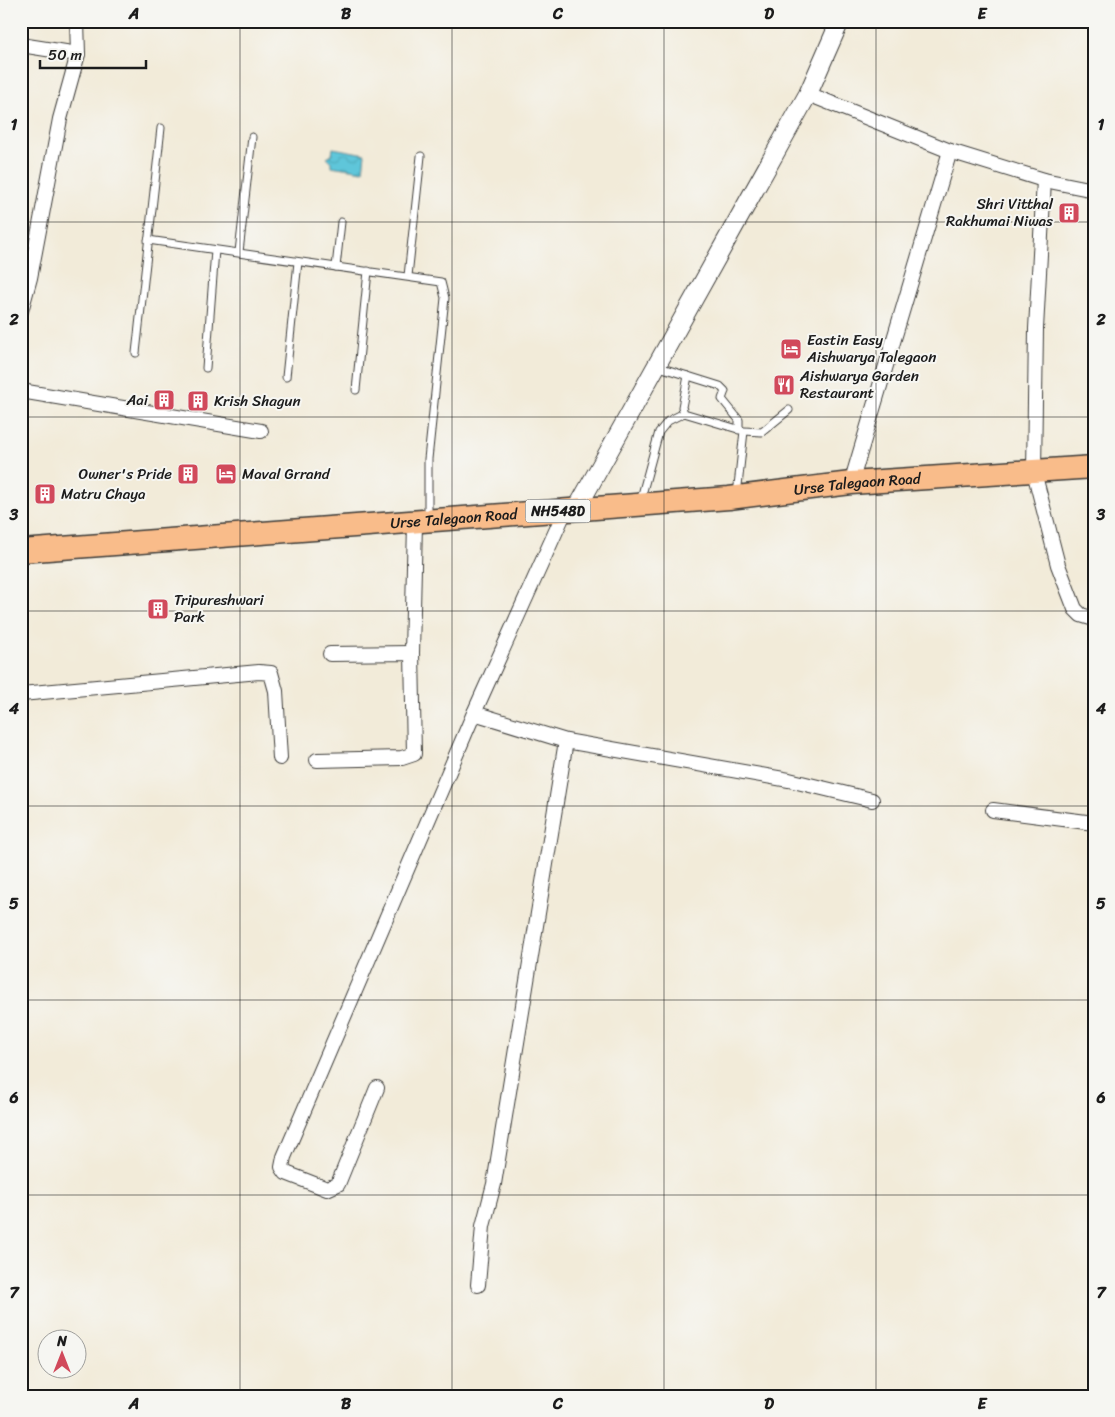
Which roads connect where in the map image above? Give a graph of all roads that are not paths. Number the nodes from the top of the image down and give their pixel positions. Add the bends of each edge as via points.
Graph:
1 (77, 21) edge
2 (840, 21) edge
3 (21, 45) edge
4 (78, 54) junction
5 (808, 94) junction
6 (161, 128) dead end
7 (252, 137) dead end
8 (950, 151) junction
9 (422, 156) dead end
10 (1044, 180) junction
11 (1094, 190) edge
12 (341, 222) dead end
13 (148, 240) junction
14 (215, 250) junction
15 (239, 252) junction
16 (298, 262) junction
17 (336, 267) junction
18 (368, 272) junction
19 (408, 276) junction
20 (26, 278) edge
21 (21, 312) edge
22 (136, 353) dead end
23 (656, 366) junction
24 (206, 368) dead end
25 (688, 376) junction
26 (286, 377) dead end
27 (356, 390) dead end
28 (21, 391) edge
29 (790, 410) dead end
30 (684, 412) junction
31 (741, 430) junction
32 (260, 431) dead end
33 (1094, 468) edge
34 (1034, 472) junction
35 (851, 483) junction
36 (737, 497) junction
37 (639, 505) junction
38 (570, 510) junction
39 (422, 522) junction
40 (21, 551) edge
41 (1094, 619) edge
42 (412, 653) junction
43 (330, 654) dead end
44 (21, 694) edge
45 (474, 713) junction
46 (566, 741) junction
47 (280, 758) dead end
48 (317, 760) dead end
49 (872, 800) dead end
50 (993, 810) dead end
51 (1094, 823) edge
52 (377, 1088) dead end
53 (478, 1285) dead end

1 - 4 street
2 - 5 street
3 - 4 street
4 - 20 street via 60,119
5 - 8 street
5 - 23 street
6 - 13 lane
7 - 15 lane
8 - 10 street
8 - 35 street
9 - 19 lane
10 - 11 street
10 - 34 street via 1036,329
12 - 17 lane
13 - 14 lane
13 - 22 lane
14 - 15 lane
14 - 24 lane
15 - 16 lane
16 - 17 lane
16 - 26 lane
17 - 18 lane
18 - 19 lane
18 - 27 lane
19 - 39 lane via 441,282 444,289
20 - 21 street
23 - 25 lane
23 - 38 street
25 - 30 lane via 682,407
25 - 31 lane via 720,386 724,391 722,399 739,420
28 - 32 street
29 - 31 lane via 762,432
30 - 31 lane
30 - 37 lane via 659,432
31 - 36 lane
33 - 34 highway, Urse Talegaon Road / NH548D
34 - 35 highway, Urse Talegaon Road / NH548D
34 - 41 street via 1058,565 1075,609 1081,615
35 - 36 highway, Urse Talegaon Road / NH548D
36 - 37 highway, Urse Talegaon Road / NH548D
37 - 38 highway, Urse Talegaon Road / NH548D
38 - 39 highway, Urse Talegaon Road / NH548D
38 - 45 street
39 - 40 highway, Urse Talegaon Road / NH548D
39 - 42 street
42 - 43 street
42 - 48 street via 414,754 402,758
44 - 47 street via 271,673 276,691
45 - 46 street
45 - 52 street via 284,1157 282,1167 286,1173 327,1189 338,1184
46 - 49 street via 789,780
46 - 53 street via 494,1184 483,1226
50 - 51 street

